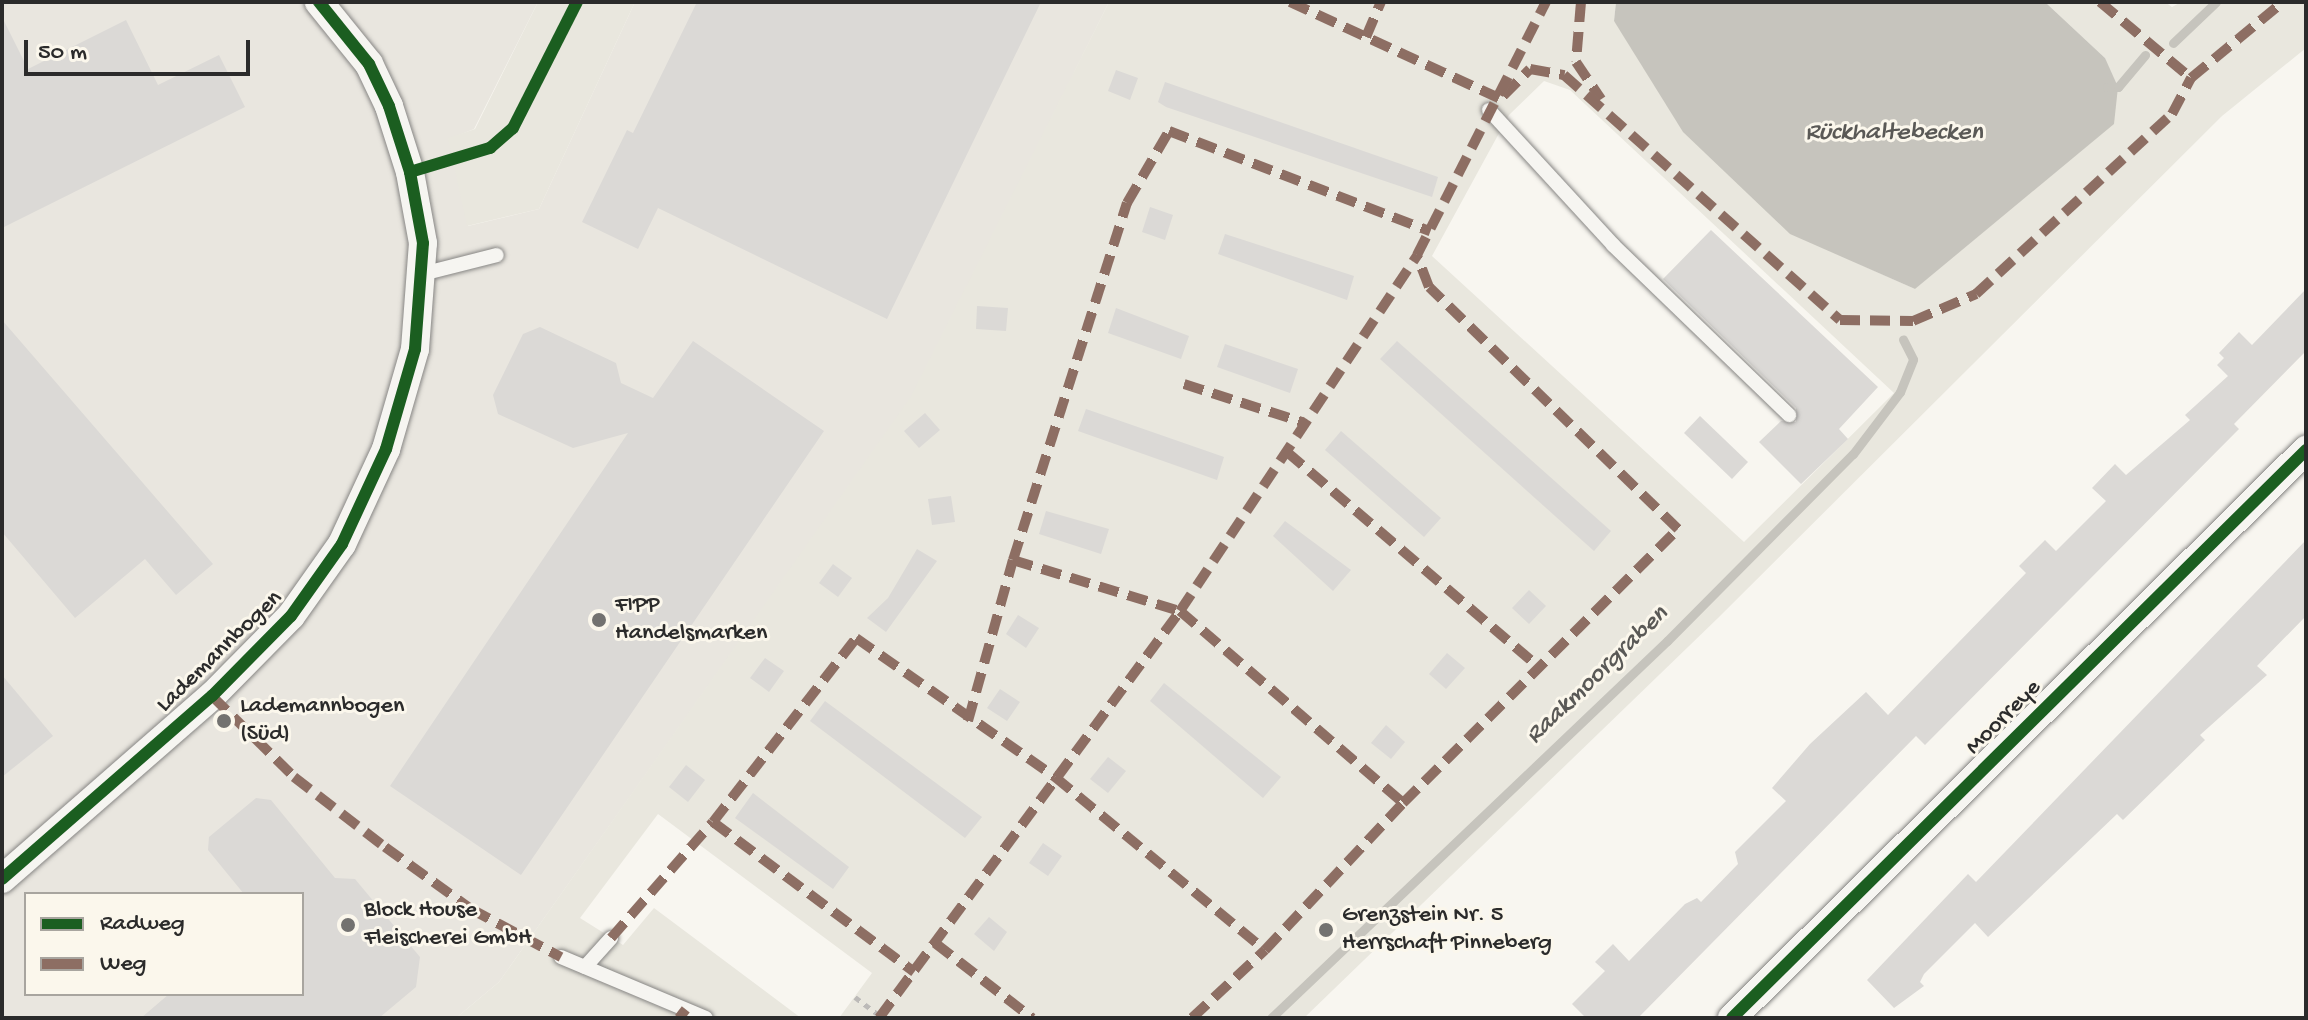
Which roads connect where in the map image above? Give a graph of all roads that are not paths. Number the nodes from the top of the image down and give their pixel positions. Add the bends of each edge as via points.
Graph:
1 (319, 2) edge
2 (1489, 110) dead end
3 (497, 255) dead end
4 (422, 274) junction
5 (1789, 415) dead end
6 (2306, 450) edge
7 (2, 879) edge
8 (611, 938) dead end
9 (561, 957) dead end
10 (585, 967) junction
11 (706, 1018) edge
12 (1732, 1018) edge

1 - 4 street, Lademannbogen via 369,64 389,106 410,172 423,243
2 - 5 lane via 1613,245
3 - 4 lane
4 - 7 street, Lademannbogen via 415,349 386,449 342,544 308,595 212,696
6 - 12 street, Moorreye
8 - 10 lane
9 - 10 lane
10 - 11 lane

